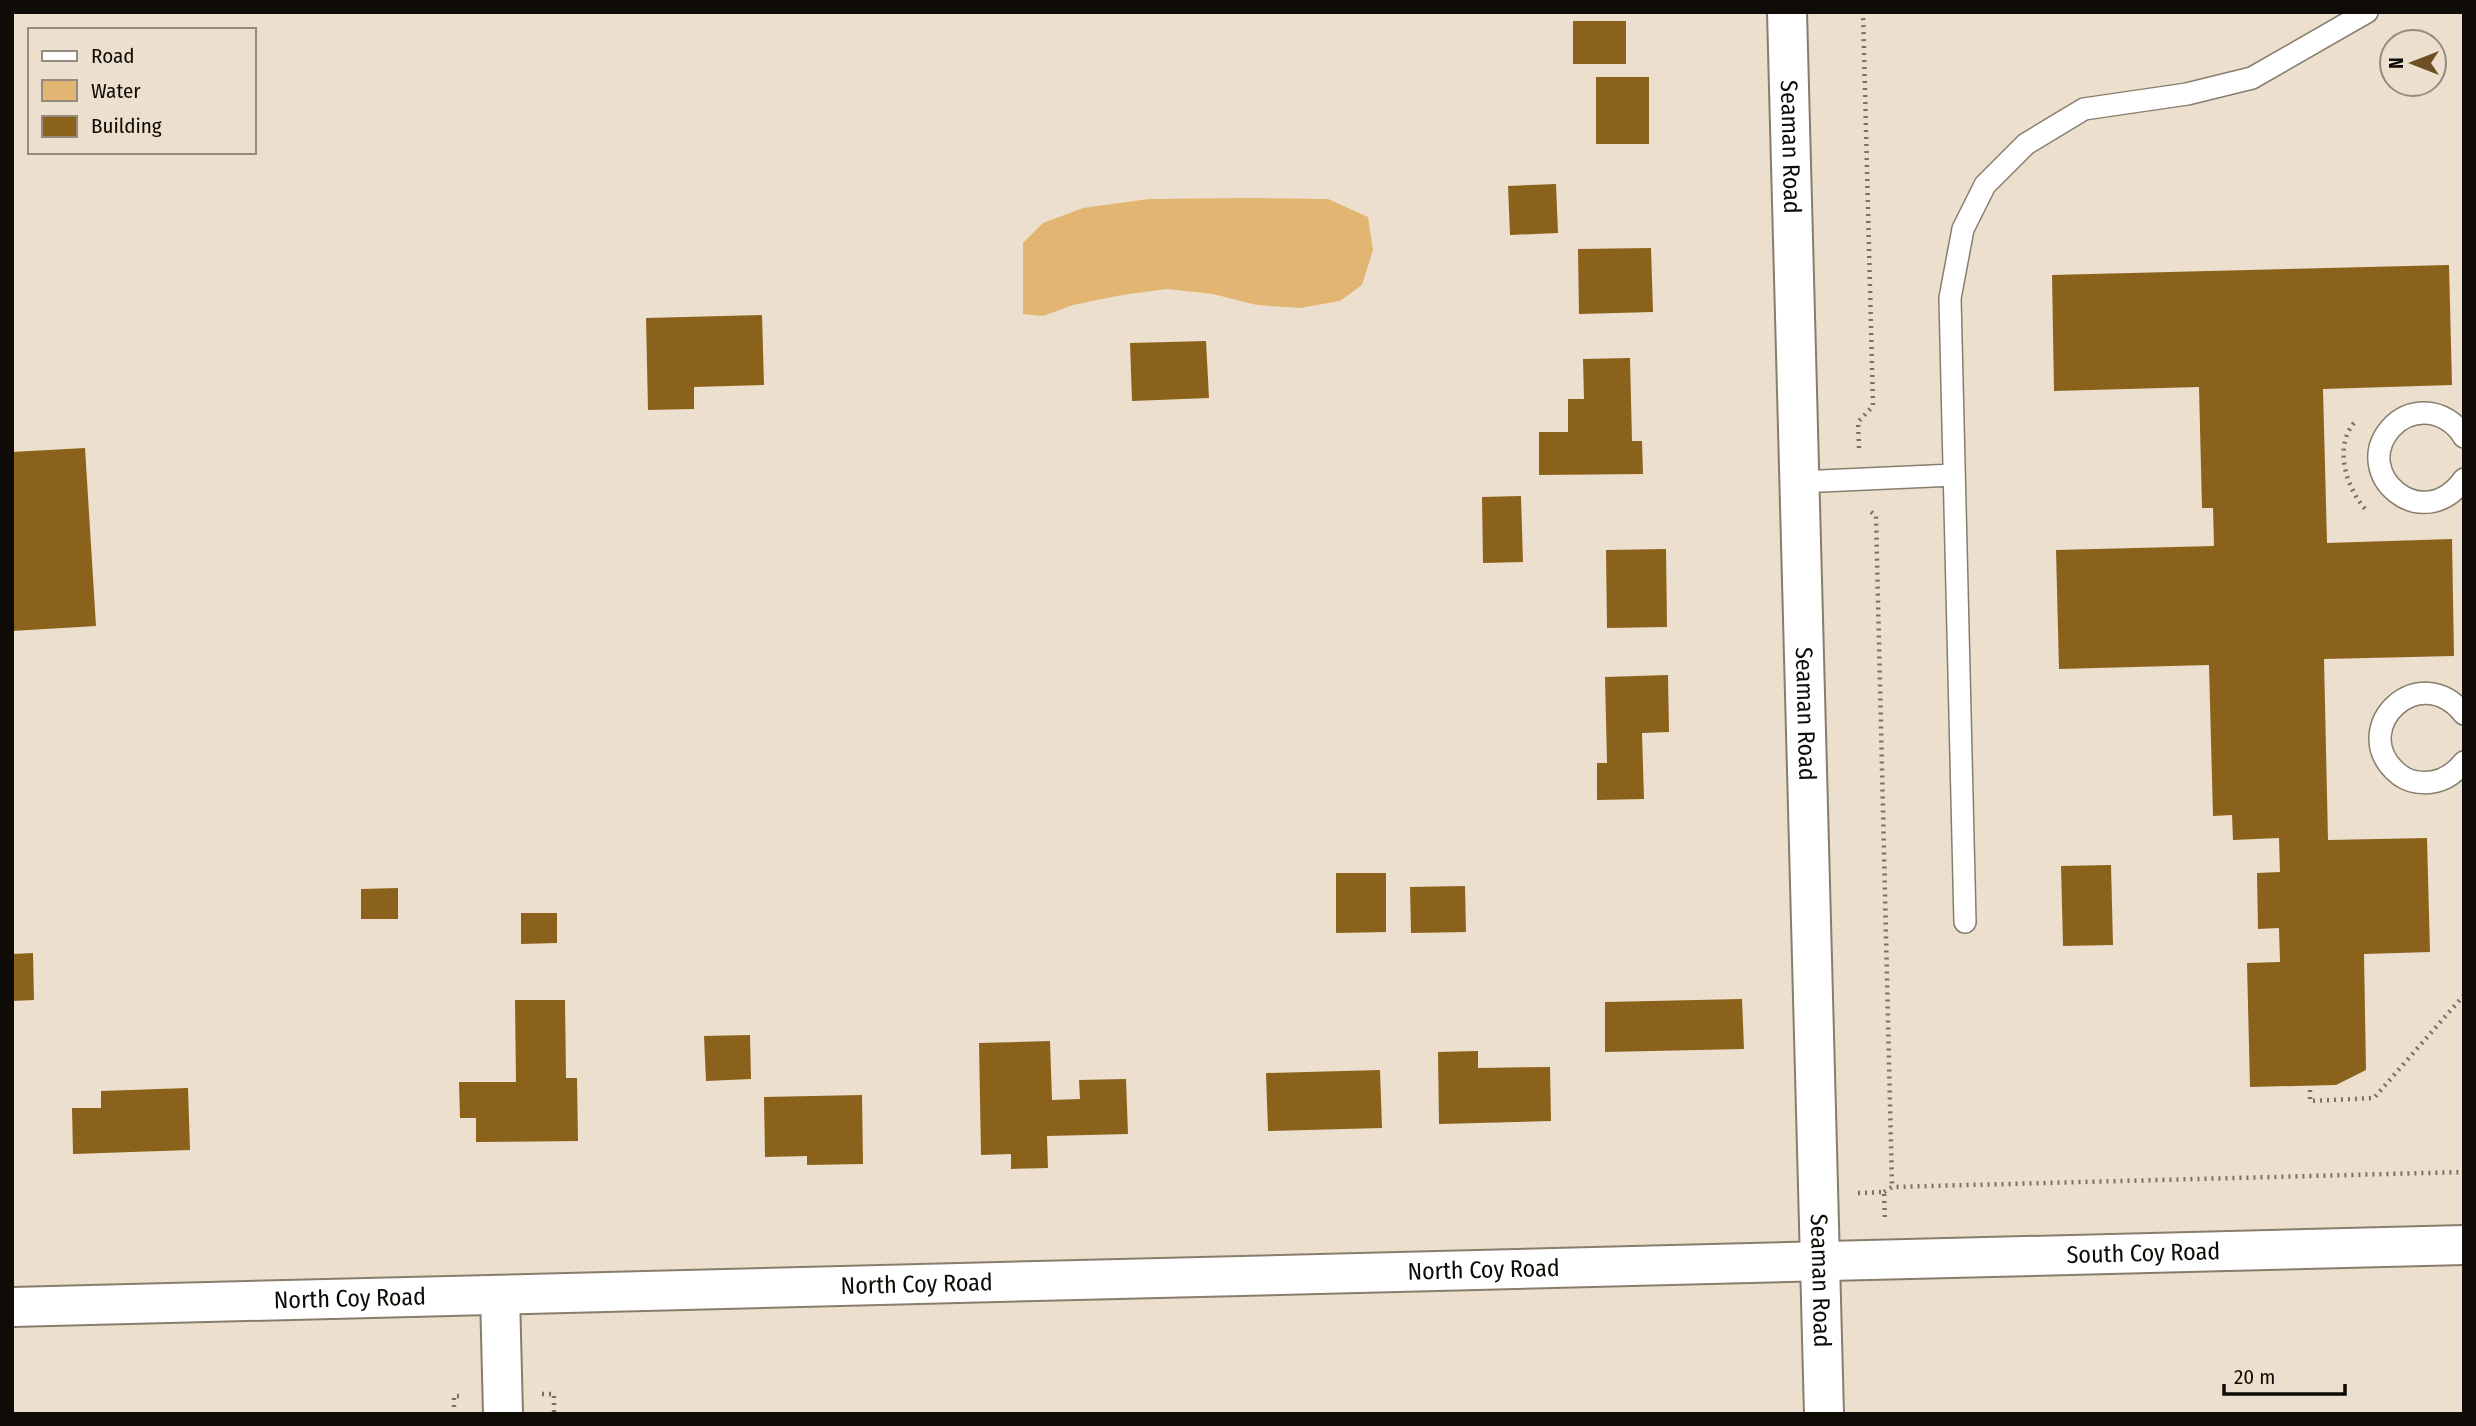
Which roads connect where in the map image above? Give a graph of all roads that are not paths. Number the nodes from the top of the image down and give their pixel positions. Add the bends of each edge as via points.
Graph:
1 (1787, 12) edge
2 (2367, 12) edge
3 (2464, 437) edge
4 (1954, 475) junction
5 (2464, 479) edge
6 (1800, 482) junction
7 (2464, 714) edge
8 (2464, 762) edge
9 (1965, 922) dead end
10 (2464, 1245) edge
11 (1821, 1263) junction
12 (500, 1294) junction
13 (12, 1307) edge
14 (503, 1414) edge
15 (1824, 1414) edge

1 - 6 street, Seaman Road
2 - 4 lane via 2252,78 2187,94 2084,109 2026,144 1985,185 1963,229 1950,298
3 - 5 lane via 2440,416 2412,414 2389,430 2379,456 2388,484 2413,502 2443,499
4 - 6 lane
4 - 9 lane
6 - 11 street, Seaman Road
7 - 8 lane via 2443,696 2415,694 2390,709 2380,737 2388,764 2413,782 2443,780
10 - 11 street, South Coy Road
11 - 12 street, North Coy Road
11 - 15 street, Seaman Road
12 - 13 street, North Coy Road
12 - 14 street

